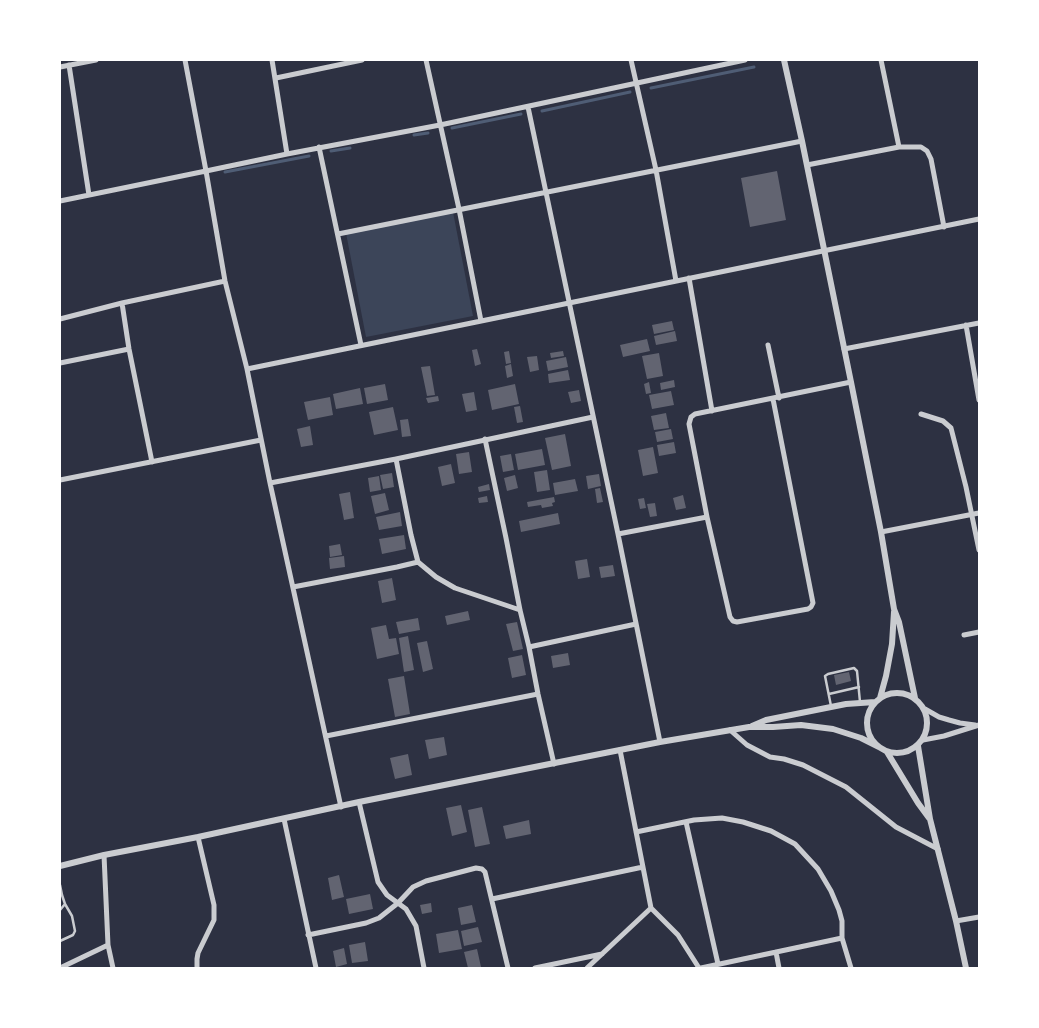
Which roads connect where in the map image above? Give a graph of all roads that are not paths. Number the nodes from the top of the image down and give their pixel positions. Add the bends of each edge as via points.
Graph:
1 (96, 60) edge
2 (185, 60) edge
3 (272, 60) edge
4 (362, 60) edge
5 (426, 60) edge
6 (631, 60) edge
7 (745, 60) edge
8 (784, 60) edge
9 (881, 60) edge
10 (347, 62) edge
11 (69, 66) junction
12 (60, 67) edge
13 (276, 78) junction
14 (636, 84) junction
15 (528, 107) junction
16 (440, 125) junction
17 (802, 141) junction
18 (319, 147) junction
19 (899, 147) junction
20 (286, 154) junction
21 (807, 165) junction
22 (656, 170) junction
23 (206, 171) junction
24 (547, 192) junction
25 (89, 195) junction
26 (60, 201) edge
27 (459, 209) junction
28 (979, 219) edge
29 (944, 227) junction
30 (338, 234) junction
31 (824, 250) junction
32 (689, 278) junction
33 (225, 281) junction
34 (676, 281) junction
35 (122, 303) junction
36 (570, 303) junction
37 (60, 319) edge
38 (481, 321) junction
39 (979, 323) edge
40 (966, 325) junction
41 (361, 345) junction
42 (768, 345) dead end
43 (129, 349) junction
44 (844, 349) junction
45 (60, 363) edge
46 (247, 370) junction
47 (851, 382) junction
48 (776, 398) junction
49 (979, 400) edge
50 (712, 411) junction
51 (921, 414) dead end
52 (593, 417) junction
53 (485, 439) junction
54 (261, 440) junction
55 (396, 459) junction
56 (152, 462) junction
57 (60, 480) edge
58 (270, 483) junction
59 (979, 513) edge
60 (972, 515) junction
61 (707, 517) junction
62 (881, 532) junction
63 (618, 534) junction
64 (979, 550) edge
65 (418, 562) junction
66 (293, 587) junction
67 (894, 608) junction
68 (520, 610) junction
69 (636, 624) junction
70 (979, 632) edge
71 (964, 636) dead end
72 (529, 647) junction
73 (859, 687) junction
74 (538, 694) junction
75 (829, 694) junction
76 (915, 698) junction
77 (877, 700) junction
78 (860, 702) junction
79 (832, 707) junction
80 (925, 709) junction
81 (978, 725) edge
82 (749, 727) junction
83 (730, 730) junction
84 (326, 736) junction
85 (660, 742) junction
86 (920, 743) junction
87 (879, 747) junction
88 (620, 750) junction
89 (887, 752) junction
90 (554, 764) junction
91 (359, 802) junction
92 (340, 807) junction
93 (284, 819) junction
94 (930, 819) junction
95 (686, 822) junction
96 (636, 832) junction
97 (198, 837) junction
98 (938, 849) junction
99 (104, 855) junction
100 (60, 866) edge
101 (643, 867) junction
102 (60, 885) edge
103 (492, 899) junction
104 (398, 902) junction
105 (65, 904) junction
106 (650, 908) junction
107 (60, 910) edge
108 (979, 917) edge
109 (956, 921) junction
110 (308, 934) junction
111 (842, 938) junction
112 (60, 941) edge
113 (108, 945) junction
114 (776, 952) junction
115 (603, 954) junction
116 (718, 964) junction
117 (60, 968) edge
118 (113, 968) edge
119 (197, 968) edge
120 (316, 968) edge
121 (424, 968) edge
122 (508, 968) edge
123 (535, 968) edge
124 (587, 968) edge
125 (700, 968) edge
126 (779, 968) edge
127 (851, 968) edge
128 (966, 968) edge

1 - 11 street
2 - 23 street
3 - 13 street
4 - 10 street
5 - 16 street
6 - 14 street
7 - 14 street
8 - 17 street
9 - 19 street
10 - 13 street
11 - 12 street
11 - 25 street
13 - 20 street
14 - 15 street
14 - 22 street
15 - 16 street
15 - 24 street
16 - 18 street
16 - 27 street
17 - 21 street
17 - 22 street
18 - 20 street
18 - 30 street
19 - 21 street
19 - 29 street via 921,147 931,159
20 - 23 street
21 - 31 street
22 - 24 street
22 - 34 street
23 - 25 street
23 - 33 street
24 - 27 street
24 - 36 street
25 - 26 street
27 - 30 street
27 - 38 street
28 - 29 street
29 - 31 street
30 - 41 street
31 - 32 street
31 - 44 street
32 - 34 street
32 - 50 street
33 - 35 street
33 - 46 street
34 - 36 street
35 - 37 street
35 - 43 street
36 - 38 street
36 - 52 street
38 - 41 street
39 - 40 street
40 - 44 street
40 - 49 street
41 - 46 street
42 - 48 street
43 - 45 street
43 - 56 street
44 - 47 street
46 - 54 street
47 - 48 street
47 - 62 street
48 - 50 street
48 - 61 street via 813,603 811,607 733,621
50 - 61 street via 695,414 689,424
51 - 60 street via 943,421 951,428
52 - 53 street
52 - 63 street
53 - 55 street
53 - 68 street
54 - 56 street
54 - 58 street
55 - 58 street
55 - 65 street
56 - 57 street
58 - 66 street
59 - 60 street
60 - 62 street
60 - 64 street
61 - 63 street
62 - 67 street
63 - 69 street
65 - 66 street
65 - 68 street via 455,588
66 - 84 street
67 - 76 street
67 - 77 street via 892,644
68 - 72 street
69 - 72 street
69 - 85 street
70 - 71 street
72 - 74 street
73 - 75 lane
73 - 75 lane via 858,670 854,668 828,674 825,676
73 - 78 lane
74 - 84 street
74 - 90 street
75 - 79 lane
76 - 77 street via 897,692
76 - 80 street
77 - 78 street
77 - 87 street via 870,709 867,725 869,734
78 - 79 street
79 - 82 street via 766,720
80 - 81 street via 939,717
80 - 86 street via 928,725
81 - 86 street
82 - 83 street
82 - 87 street via 801,725 833,729
83 - 85 street
83 - 98 street via 747,745 770,757 803,766 846,786 896,827
84 - 92 street
85 - 88 street
86 - 89 street via 909,752
86 - 94 street
87 - 89 street
88 - 90 street
88 - 96 street
89 - 94 street
90 - 91 street
91 - 92 street
91 - 104 street via 378,882 387,895
92 - 93 street
93 - 97 street
93 - 110 street
94 - 98 street
95 - 96 street
95 - 111 street via 722,818 743,822 771,831 795,844 818,869 831,891 842,921
95 - 116 street
96 - 101 street
97 - 99 street
97 - 119 street via 214,905 214,920 198,953
98 - 109 street
99 - 100 street
99 - 113 street
101 - 103 street
101 - 106 street
102 - 105 lane
103 - 104 street via 485,872 476,868 426,881
103 - 122 street
104 - 110 street via 379,918 366,923
104 - 121 street via 416,926
105 - 107 lane
105 - 112 lane via 75,930 73,935
106 - 115 street
106 - 125 street via 678,935
108 - 109 street
109 - 128 street
110 - 120 street
111 - 114 street
111 - 127 street
113 - 117 street
113 - 118 street
114 - 116 street
114 - 126 street
115 - 123 street
115 - 124 street
116 - 125 street

